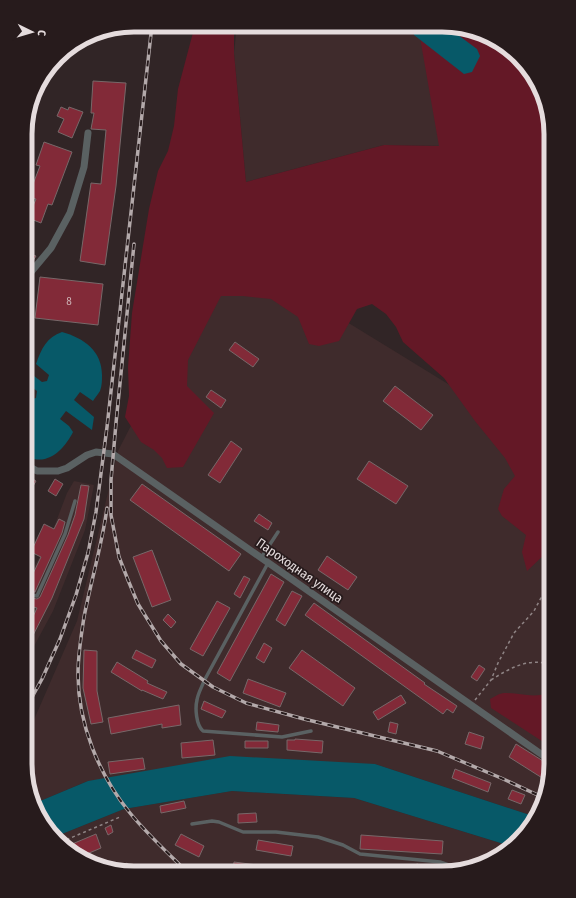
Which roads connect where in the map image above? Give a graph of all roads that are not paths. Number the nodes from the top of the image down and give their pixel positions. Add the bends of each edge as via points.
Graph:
1 (88, 133) dead end
2 (32, 271) edge
3 (32, 468) edge
4 (75, 502) dead end
5 (278, 532) dead end
6 (261, 558) junction
7 (268, 563) junction
8 (32, 595) edge
9 (311, 731) dead end
10 (544, 756) edge
11 (192, 824) dead end
12 (450, 866) edge

1 - 2 street via 84,167 70,212 51,248
3 - 6 street, Пароходная улица via 37,471 58,471 96,452 113,454
4 - 8 lane via 66,534 37,596
5 - 6 lane
6 - 7 street, Пароходная улица
7 - 9 lane via 204,681 197,699 197,723 203,731 282,737
7 - 10 street, Пароходная улица
11 - 12 lane via 212,821 242,832 276,832 318,837 360,854 440,862

